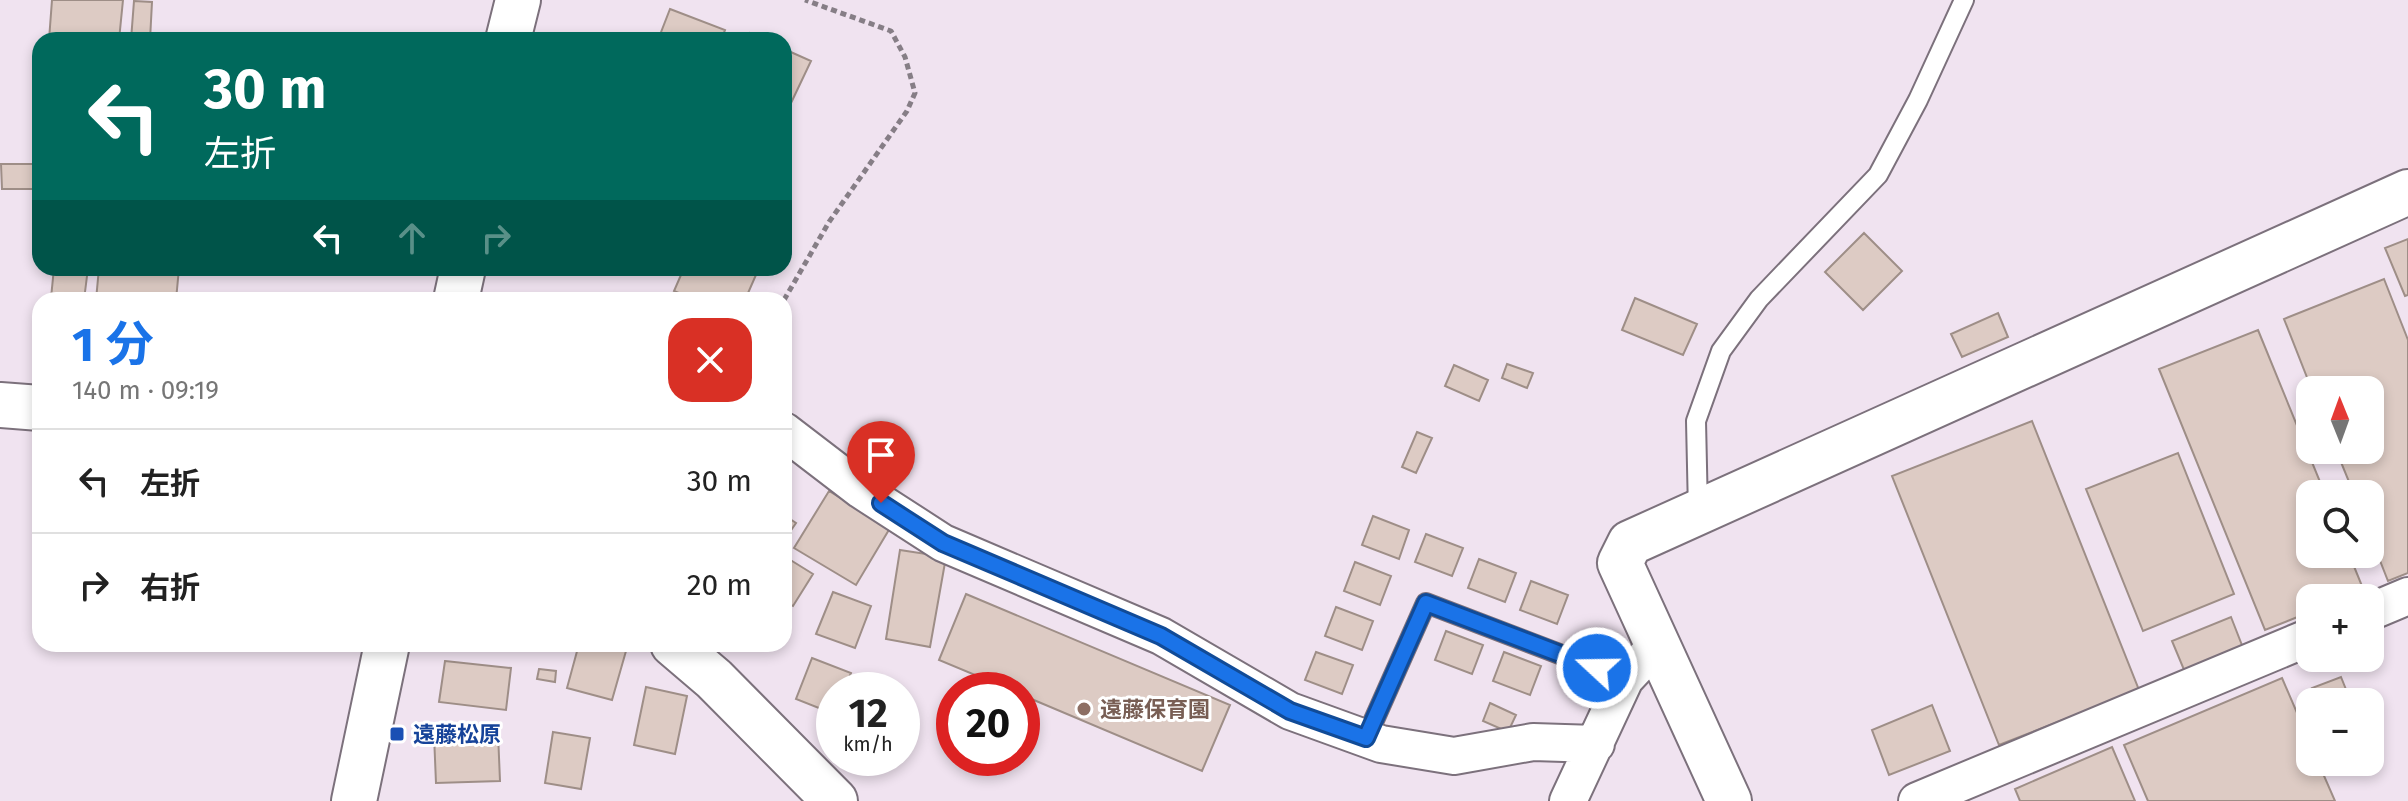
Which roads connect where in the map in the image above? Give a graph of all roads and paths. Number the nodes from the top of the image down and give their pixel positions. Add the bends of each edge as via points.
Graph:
1 (518, 0) edge
2 (805, 0) edge
3 (1964, 0) edge
4 (510, 32) edge
5 (2408, 192) edge
6 (789, 292) edge
7 (0, 405) edge
8 (32, 407) edge
9 (792, 437) edge
10 (1698, 511) junction
11 (2408, 596) edge
12 (2384, 606) edge
13 (2296, 643) edge
14 (1656, 646) junction
15 (385, 652) edge
16 (682, 652) edge
17 (1625, 679) junction
18 (1366, 738) junction
19 (1596, 744) junction
20 (827, 796) edge
21 (354, 801) edge
22 (1568, 801) edge
23 (1729, 801) edge
24 (1917, 801) edge

1 - 4 street
2 - 6 path via 891,31 915,93
3 - 10 lane via 1878,175 1759,299 1721,351 1696,421
5 - 10 street
7 - 8 street
9 - 18 street via 943,543 1161,636 1290,711
10 - 14 street via 1630,543 1620,563
11 - 12 street
13 - 24 street
14 - 17 street
14 - 23 street
15 - 21 street
16 - 20 street
17 - 18 lane via 1426,603
17 - 19 street
18 - 19 street via 1454,756 1533,742
19 - 22 street

